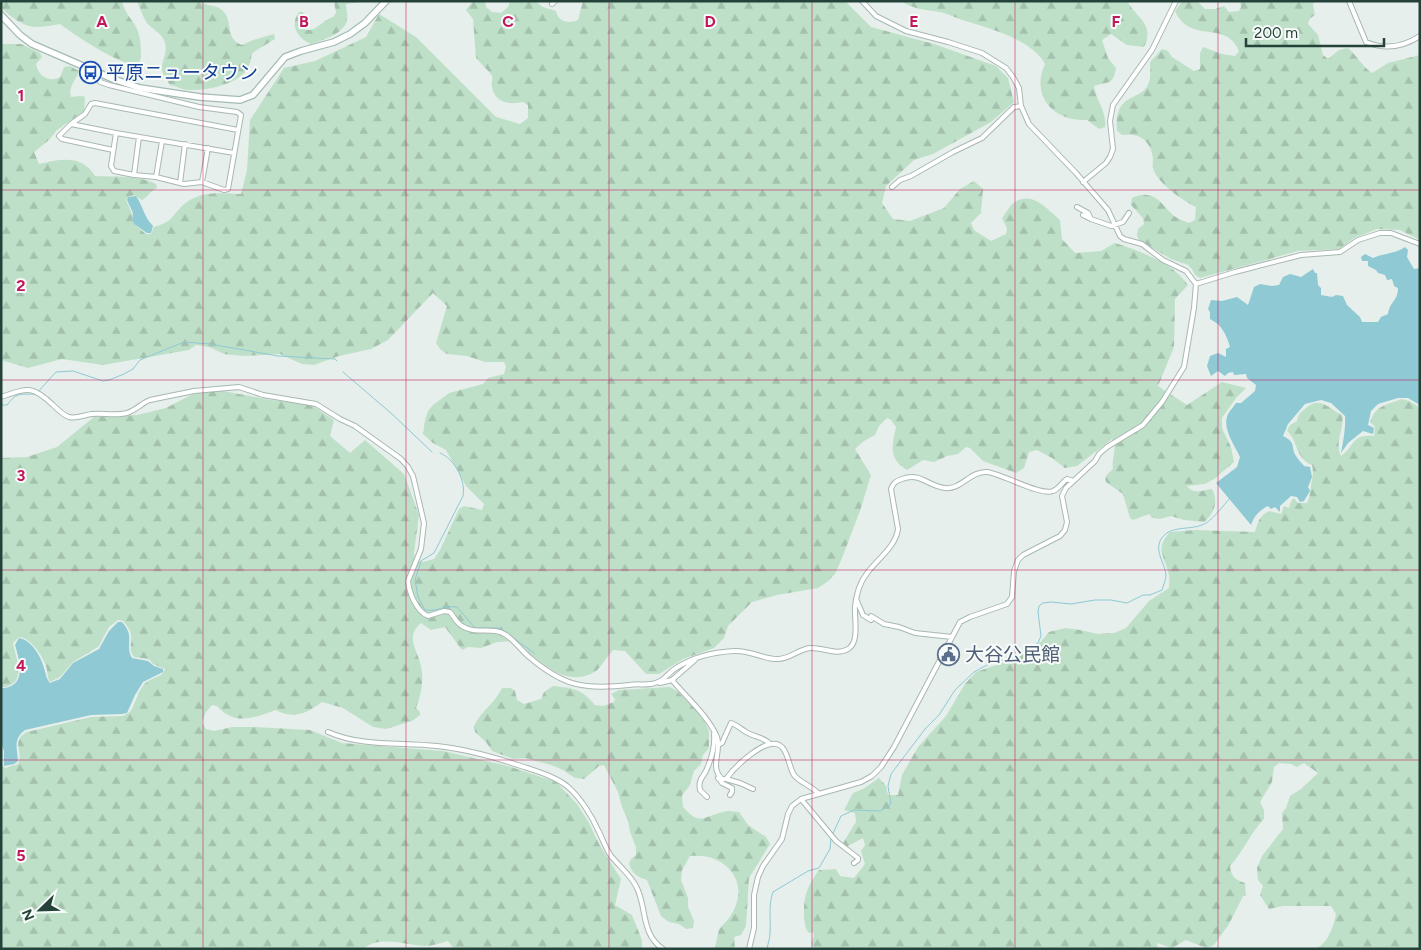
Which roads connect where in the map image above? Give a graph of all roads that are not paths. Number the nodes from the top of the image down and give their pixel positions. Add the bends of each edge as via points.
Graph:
1 (386, 1) edge
2 (862, 1) edge
3 (1176, 1) edge
4 (1349, 1) edge
5 (1, 15) edge
6 (1420, 36) edge
7 (98, 72) junction
8 (1020, 106) junction
9 (71, 124) junction
10 (238, 130) junction
11 (116, 133) junction
12 (139, 137) junction
13 (162, 141) junction
14 (185, 144) junction
15 (208, 148) junction
16 (113, 150) junction
17 (234, 153) junction
18 (134, 175) junction
19 (156, 177) junction
20 (202, 182) junction
21 (1084, 182) junction
22 (180, 183) junction
23 (892, 187) dead end
24 (1077, 207) dead end
25 (1129, 212) dead end
26 (1083, 215) dead end
27 (1091, 219) junction
28 (1115, 225) junction
29 (1420, 244) edge
30 (1196, 284) junction
31 (1, 397) edge
32 (1073, 481) junction
33 (856, 599) junction
34 (952, 637) junction
35 (696, 658) junction
36 (672, 680) junction
37 (653, 683) junction
38 (713, 730) junction
39 (328, 732) dead end
40 (718, 744) junction
41 (770, 744) junction
42 (717, 773) junction
43 (726, 779) junction
44 (753, 789) dead end
45 (819, 794) junction
46 (730, 795) dead end
47 (707, 797) dead end
48 (801, 799) junction
49 (854, 863) dead end
50 (663, 949) edge
51 (749, 949) edge

1 - 7 main road via 350,34 285,57 253,95 240,100 140,88
2 - 8 street via 876,16 906,32 963,46 998,62 1019,88
3 - 21 street via 1152,50 1113,105 1110,121 1113,149 1110,157
4 - 6 street via 1366,42 1396,46
5 - 7 main road via 32,44
7 - 10 street via 100,82 109,85 199,107 240,113
8 - 21 street via 1029,124
8 - 23 street via 1014,107 982,138
9 - 10 street via 86,114 93,103
9 - 11 street
9 - 16 street via 60,134 62,139
10 - 17 street
11 - 12 street
11 - 16 street
12 - 13 street
12 - 18 street
13 - 14 street
13 - 19 street
14 - 15 street
14 - 22 street
15 - 17 street
15 - 20 street
16 - 18 street via 112,170
17 - 20 street via 228,189
18 - 19 street
19 - 22 street
20 - 22 street
21 - 28 street via 1111,214
24 - 27 street via 1088,213
25 - 28 street via 1123,222
26 - 27 street
27 - 28 street via 1107,226
28 - 30 street via 1124,239 1142,244 1163,260 1186,271
29 - 30 street via 1380,232 1358,240 1340,252 1301,255
30 - 32 street via 1184,367 1173,385 1143,425 1107,447
31 - 37 street via 18,391 38,392 71,418 124,414 150,400 223,387 238,387 316,404 355,426 401,460 413,476 424,523 421,549 408,581 423,614 450,612 463,627 502,633 545,670 572,684 603,687
32 - 33 street via 1068,478 1050,492 985,472 949,489 939,488 914,476 896,481 892,492 897,535 865,573
32 - 34 street via 1062,496 1067,522 1063,533 1018,560 1012,597 1007,604 960,622
33 - 34 street via 862,614 872,620 872,616 888,626
33 - 35 street via 854,641 847,650 808,648 779,660 733,651
34 - 45 street via 881,767 860,782
35 - 36 street
35 - 37 street
36 - 37 street
36 - 38 street
38 - 40 street
38 - 47 street via 713,747 699,781 700,790
39 - 50 street via 365,742 436,746 476,753 564,783 582,804 611,855 635,882 650,936
40 - 41 street via 722,743 731,723
40 - 42 street
41 - 43 street via 744,758
41 - 45 street via 781,747 794,775
42 - 43 street
42 - 46 street via 722,783 732,788
43 - 44 street
45 - 48 street
48 - 49 street via 833,838 858,858
48 - 51 street via 790,809 782,839 758,877

